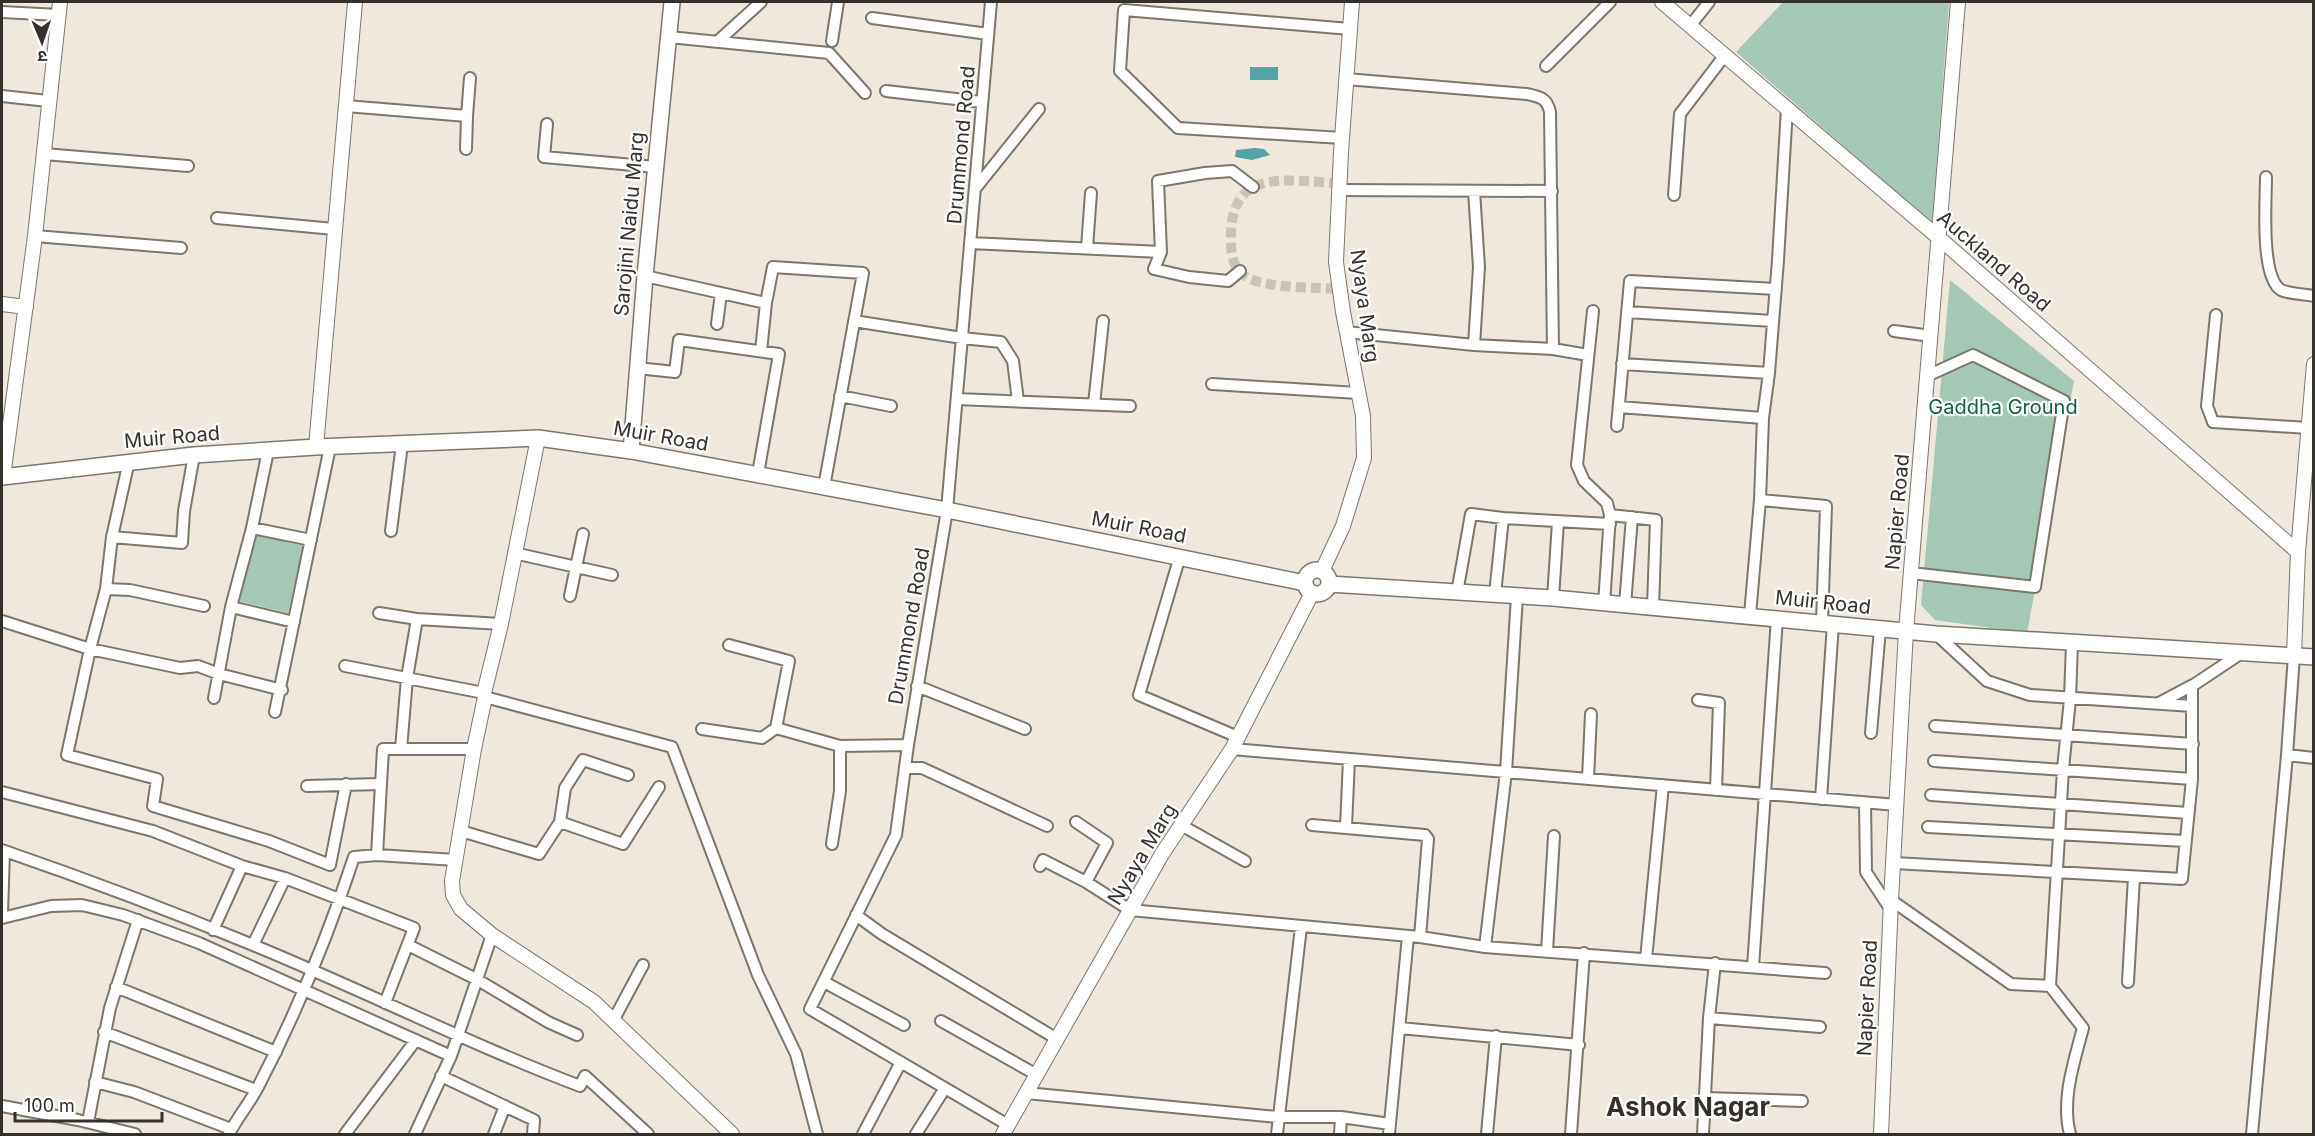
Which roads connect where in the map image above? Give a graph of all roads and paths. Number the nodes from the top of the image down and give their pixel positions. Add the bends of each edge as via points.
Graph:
1 (355, 2) edge
2 (672, 2) edge
3 (761, 2) edge
4 (837, 2) edge
5 (991, 2) edge
6 (1352, 2) edge
7 (1610, 2) edge
8 (1662, 2) edge
9 (1709, 2) edge
10 (1958, 2) edge
11 (59, 8) edge
12 (2, 12) edge
13 (872, 18) dead end
14 (1690, 26) junction
15 (1350, 29) junction
16 (988, 34) junction
17 (669, 37) junction
18 (832, 41) dead end
19 (717, 42) junction
20 (1725, 55) junction
21 (1546, 66) dead end
22 (470, 78) dead end
23 (1346, 79) junction
24 (886, 91) dead end
25 (865, 93) dead end
26 (2, 96) edge
27 (48, 101) junction
28 (982, 102) junction
29 (346, 106) junction
30 (1039, 108) dead end
31 (1787, 108) junction
32 (467, 116) junction
33 (547, 124) dead end
34 (1342, 138) junction
35 (466, 149) dead end
36 (44, 154) junction
37 (188, 166) dead end
38 (656, 167) junction
39 (2266, 177) dead end
40 (1253, 187) dead end
41 (975, 189) junction
42 (1339, 190) junction
43 (1474, 191) junction
44 (1552, 191) junction
45 (1091, 194) dead end
46 (1674, 195) dead end
47 (217, 218) dead end
48 (334, 229) junction
49 (35, 236) junction
50 (1939, 238) junction
51 (970, 243) junction
52 (181, 248) dead end
53 (1087, 249) junction
54 (1161, 252) junction
55 (1240, 271) dead end
56 (645, 276) junction
57 (1776, 289) junction
58 (721, 293) junction
59 (2313, 296) edge
60 (766, 303) junction
61 (2, 304) edge
62 (26, 307) junction
63 (1593, 311) dead end
64 (1627, 312) junction
65 (2216, 315) dead end
66 (854, 321) junction
67 (1103, 321) dead end
68 (1773, 321) junction
69 (717, 324) dead end
70 (1894, 331) dead end
71 (1346, 332) junction
72 (1931, 336) junction
73 (962, 339) junction
74 (1474, 345) junction
75 (1553, 349) junction
76 (761, 351) junction
77 (1588, 355) junction
78 (1622, 364) junction
79 (2313, 364) edge
80 (637, 368) junction
81 (1769, 373) junction
82 (1927, 376) junction
83 (2313, 380) edge
84 (1212, 384) dead end
85 (1358, 393) junction
86 (840, 396) junction
87 (957, 399) junction
88 (1018, 401) junction
89 (1095, 404) junction
90 (891, 406) dead end
91 (1130, 406) dead end
92 (1618, 407) junction
93 (1763, 418) junction
94 (1617, 426) dead end
95 (2308, 428) junction
96 (538, 438) junction
97 (402, 444) junction
98 (323, 447) junction
99 (268, 451) junction
100 (631, 451) junction
101 (194, 455) junction
102 (129, 461) junction
103 (758, 474) junction
104 (2, 479) edge
105 (824, 487) junction
106 (1760, 500) junction
107 (947, 510) junction
108 (1632, 517) junction
109 (1503, 518) junction
110 (1610, 519) junction
111 (1558, 522) junction
112 (252, 528) junction
113 (391, 531) dead end
114 (583, 534) dead end
115 (112, 537) junction
116 (311, 540) junction
117 (2298, 552) junction
118 (514, 554) junction
119 (1180, 556) junction
120 (577, 568) junction
121 (1911, 573) junction
122 (612, 575) dead end
123 (1326, 578) junction
124 (1308, 588) junction
125 (106, 589) junction
126 (1456, 593) junction
127 (1495, 594) junction
128 (570, 596) dead end
129 (1517, 596) junction
130 (1553, 598) junction
131 (1604, 603) junction
132 (1625, 605) junction
133 (204, 606) dead end
134 (231, 606) junction
135 (1653, 607) junction
136 (379, 613) dead end
137 (1750, 615) junction
138 (1777, 618) junction
139 (417, 619) junction
140 (2, 621) edge
141 (294, 622) junction
142 (1827, 623) junction
143 (501, 624) junction
144 (1880, 629) junction
145 (1906, 631) junction
146 (1936, 634) junction
147 (2072, 642) junction
148 (729, 645) dead end
149 (90, 649) junction
150 (2243, 652) junction
151 (2295, 655) junction
152 (2313, 657) edge
153 (345, 666) dead end
154 (219, 674) junction
155 (407, 678) junction
156 (2193, 685) junction
157 (917, 686) junction
158 (282, 690) junction
159 (484, 695) junction
160 (214, 698) dead end
161 (2070, 699) junction
162 (1698, 700) dead end
163 (2158, 704) junction
164 (2192, 706) junction
165 (275, 712) dead end
166 (1591, 714) dead end
167 (1935, 726) dead end
168 (776, 728) junction
169 (702, 729) dead end
170 (1025, 729) dead end
171 (1871, 733) dead end
172 (2067, 737) junction
173 (1235, 743) junction
174 (2193, 744) junction
175 (908, 745) junction
176 (840, 746) junction
177 (401, 749) junction
178 (474, 749) junction
179 (2287, 755) junction
180 (2313, 758) edge
181 (1349, 759) junction
182 (1934, 761) dead end
183 (905, 768) junction
184 (2062, 769) junction
185 (1506, 772) junction
186 (628, 775) dead end
187 (1588, 779) junction
188 (2192, 779) junction
189 (346, 784) junction
190 (380, 784) junction
191 (1663, 785) junction
192 (307, 786) dead end
193 (659, 788) dead end
194 (1716, 790) junction
195 (2, 792) edge
196 (1764, 793) junction
197 (1931, 795) dead end
198 (1821, 799) junction
199 (1865, 803) junction
200 (2061, 803) junction
201 (1897, 805) junction
202 (2188, 813) junction
203 (560, 822) junction
204 (1076, 822) dead end
205 (1181, 825) junction
206 (1312, 825) dead end
207 (1047, 826) dead end
208 (1346, 827) junction
209 (1928, 827) dead end
210 (461, 831) junction
211 (2060, 834) junction
212 (1554, 836) dead end
213 (2185, 841) junction
214 (832, 844) dead end
215 (3, 851) edge
216 (377, 855) junction
217 (456, 860) junction
218 (1245, 861) dead end
219 (1894, 862) junction
220 (242, 866) junction
221 (1040, 866) dead end
222 (2057, 872) junction
223 (2134, 877) junction
224 (285, 878) junction
225 (1086, 882) junction
226 (340, 900) junction
227 (1891, 905) junction
228 (1130, 910) junction
229 (2, 913) edge
230 (856, 915) junction
231 (2, 918) edge
232 (138, 920) junction
233 (1300, 927) junction
234 (213, 930) junction
235 (492, 934) junction
236 (1408, 936) junction
237 (1420, 937) junction
238 (253, 945) junction
239 (408, 945) junction
240 (1485, 947) junction
241 (1547, 951) junction
242 (1584, 953) junction
243 (1646, 959) junction
244 (1715, 963) junction
245 (643, 965) dead end
246 (1753, 967) junction
247 (312, 971) junction
248 (1825, 973) dead end
249 (478, 980) junction
250 (824, 982) junction
251 (2128, 982) dead end
252 (2050, 986) junction
253 (116, 987) junction
254 (302, 990) junction
255 (385, 1003) junction
256 (1709, 1018) junction
257 (613, 1021) junction
258 (941, 1021) dead end
259 (904, 1025) dead end
260 (1820, 1027) dead end
261 (1401, 1028) junction
262 (104, 1032) junction
263 (458, 1034) junction
264 (577, 1035) dead end
265 (1496, 1036) junction
266 (416, 1040) junction
267 (1057, 1040) junction
268 (1579, 1045) junction
269 (276, 1052) junction
270 (451, 1056) junction
271 (902, 1062) junction
272 (1037, 1075) junction
273 (441, 1076) junction
274 (95, 1082) junction
275 (945, 1088) junction
276 (256, 1090) junction
277 (1026, 1093) junction
278 (1705, 1098) junction
279 (1802, 1101) dead end
280 (2, 1106) edge
281 (505, 1106) junction
282 (1278, 1117) junction
283 (1341, 1117) junction
284 (87, 1122) junction
285 (1389, 1129) edge
286 (1005, 1130) edge
287 (230, 1132) edge
288 (135, 1134) edge
289 (345, 1134) edge
290 (415, 1134) edge
291 (494, 1134) edge
292 (532, 1134) edge
293 (648, 1134) edge
294 (732, 1134) edge
295 (817, 1134) edge
296 (863, 1134) edge
297 (916, 1134) edge
298 (1277, 1134) edge
299 (1340, 1134) edge
300 (1487, 1134) edge
301 (1571, 1134) edge
302 (1703, 1134) edge
303 (1881, 1134) edge
304 (2070, 1134) edge
305 (2252, 1134) edge

1 - 29 street
2 - 17 main road, Sarojini Naidu Marg
3 - 19 street
4 - 18 street
5 - 16 street, Drummond Road
6 - 15 street, Nyaya Marg
7 - 21 street
8 - 14 street, Auckland Road
9 - 14 street
10 - 50 street, Napier Road
11 - 12 street
11 - 27 street
13 - 16 street
14 - 20 street, Auckland Road
15 - 23 street, Nyaya Marg
15 - 34 street via 1125,10 1122,40 1120,71 1178,128
16 - 28 street, Drummond Road
17 - 19 street
17 - 38 main road, Sarojini Naidu Marg
19 - 25 street via 830,53
20 - 31 street, Auckland Road
20 - 46 street via 1680,114
22 - 32 street
23 - 34 street, Nyaya Marg
23 - 44 street via 1542,98 1548,102 1550,112
24 - 28 street
26 - 27 street
27 - 36 street
28 - 41 street, Drummond Road
29 - 32 street
29 - 48 street
30 - 41 street
31 - 50 street, Auckland Road
31 - 57 street
32 - 35 street
33 - 38 street via 544,157
34 - 42 street, Nyaya Marg
36 - 37 street
36 - 49 street
38 - 56 main road, Sarojini Naidu Marg
39 - 59 street via 2271,278 2281,290
40 - 54 street via 1232,171 1158,181
41 - 51 street, Drummond Road
42 - 43 street
42 - 71 street, Nyaya Marg via 1336,262
43 - 44 street
43 - 74 street via 1479,267
44 - 75 street
45 - 53 street
47 - 48 street
48 - 98 street
49 - 52 street
49 - 62 street
50 - 72 street, Napier Road
50 - 117 street, Auckland Road
51 - 53 street
51 - 73 street, Drummond Road
53 - 54 street
54 - 55 street via 1154,269 1189,278 1228,280
56 - 58 street
56 - 80 main road, Sarojini Naidu Marg
57 - 64 street via 1630,281
57 - 68 street
58 - 60 street
58 - 69 street
60 - 66 street via 773,267 863,273
60 - 76 street
61 - 62 street
62 - 104 street
63 - 77 street
64 - 68 street
64 - 78 street
65 - 95 street via 2207,406 2213,422
66 - 73 street
66 - 86 street
67 - 89 street
68 - 81 street
70 - 72 street
71 - 74 street
71 - 85 street, Nyaya Marg
72 - 82 street, Napier Road
73 - 87 street, Drummond Road
73 - 88 street via 1001,342 1014,361
74 - 75 street
75 - 77 street
76 - 80 street via 679,340 675,372
76 - 103 street via 779,354
77 - 110 street via 1577,465 1584,480 1607,503
78 - 81 street
78 - 92 street
79 - 83 street
80 - 100 main road, Sarojini Naidu Marg
81 - 93 street
82 - 121 street, Napier Road
82 - 121 street via 1973,356 2064,401 2035,587
83 - 95 street
84 - 85 street
85 - 123 street, Nyaya Marg via 1364,458
86 - 90 street
86 - 105 street
87 - 88 street
87 - 107 street, Drummond Road
88 - 89 street
89 - 91 street
92 - 93 street
92 - 94 street
93 - 106 street
95 - 117 street
96 - 97 main road, Muir Road
96 - 100 main road, Muir Road
96 - 118 street
97 - 98 main road, Muir Road
97 - 113 street
98 - 99 main road, Muir Road
98 - 116 street
99 - 101 main road, Muir Road
99 - 112 street
100 - 103 main road, Muir Road
101 - 102 main road, Muir Road
101 - 115 street via 182,543
102 - 104 main road, Muir Road
102 - 115 street
103 - 105 main road, Muir Road
105 - 107 main road, Muir Road
106 - 137 street
106 - 142 street via 1826,506
107 - 119 main road, Muir Road
107 - 157 street, Drummond Road
108 - 110 street
108 - 132 street
108 - 135 street via 1656,520
109 - 111 street
109 - 126 street via 1471,514
109 - 127 street
110 - 111 street
110 - 131 street
111 - 130 street
112 - 116 street
112 - 134 street
114 - 120 street
115 - 125 street
116 - 141 street
117 - 151 street
118 - 120 street
118 - 143 street
119 - 124 main road, Muir Road
119 - 173 street via 1139,695
120 - 122 street
120 - 128 street
121 - 145 street, Napier Road
123 - 124 main road via 1327,589 1320,594
123 - 124 main road via 1311,572 1305,578
123 - 126 main road, Muir Road
124 - 173 street, Nyaya Marg
125 - 133 street via 130,590
125 - 149 street
126 - 127 main road, Muir Road
127 - 129 main road, Muir Road
129 - 130 main road, Muir Road
129 - 185 street
130 - 131 main road, Muir Road
131 - 132 main road, Muir Road
132 - 135 main road, Muir Road
134 - 141 street
134 - 154 street
135 - 137 main road, Muir Road
136 - 139 street
137 - 138 main road, Muir Road
138 - 142 main road, Muir Road
138 - 196 street
139 - 143 street
139 - 155 street
140 - 149 street
141 - 158 street
142 - 144 main road, Muir Road
142 - 198 street
143 - 159 street
144 - 145 main road, Muir Road
144 - 171 street
145 - 146 main road, Muir Road
145 - 201 street, Napier Road
146 - 147 main road, Muir Road
146 - 161 street via 1987,681 2030,695
147 - 150 main road, Muir Road
147 - 161 street
148 - 168 street via 789,661
149 - 154 street via 180,668 198,666
149 - 189 street via 67,754 157,779 153,806 269,841 330,865
150 - 151 main road, Muir Road
150 - 156 street
151 - 152 main road, Muir Road
151 - 179 street
153 - 155 street
154 - 158 street
154 - 160 street
155 - 159 street
155 - 177 street
156 - 163 street
156 - 164 street
157 - 170 street
157 - 175 street, Drummond Road
158 - 165 street
159 - 178 street
159 - 295 street via 672,747 758,975 796,1054
161 - 163 street
161 - 172 street
162 - 194 street via 1719,703
163 - 164 street
164 - 174 street
166 - 187 street
167 - 172 street
168 - 169 street via 762,738
168 - 176 street
172 - 174 street
172 - 184 street
173 - 181 street
173 - 205 street, Nyaya Marg
174 - 188 street
175 - 176 street
175 - 183 street, Drummond Road
176 - 214 street via 840,791
177 - 178 street
177 - 190 street via 383,749
178 - 210 street
179 - 180 street
179 - 305 street
181 - 185 street
181 - 208 street
182 - 184 street
183 - 207 street via 922,768
183 - 230 street, Drummond Road via 896,835
184 - 188 street
184 - 200 street
185 - 187 street
185 - 240 street
186 - 203 street via 583,760 565,788
187 - 191 street
188 - 202 street
189 - 190 street
189 - 192 street
190 - 216 street
191 - 194 street
191 - 243 street
193 - 203 street via 623,844
194 - 196 street
195 - 220 street via 153,831
196 - 198 street
196 - 246 street
197 - 200 street
198 - 199 street
199 - 201 street
199 - 227 street via 1866,872
200 - 202 street
200 - 211 street
201 - 219 street, Napier Road
202 - 213 street
203 - 210 street via 539,854
204 - 225 street via 1107,843
205 - 218 street
205 - 228 street, Nyaya Marg
206 - 208 street
208 - 237 street via 1425,835 1428,839
209 - 211 street
210 - 217 street
211 - 213 street
211 - 222 street
212 - 241 street
213 - 223 street via 2182,879
215 - 229 street
215 - 234 street
216 - 217 street
216 - 226 street via 354,857
217 - 235 street via 453,895 461,909
219 - 222 street
219 - 227 street, Napier Road
220 - 224 street
220 - 234 street
221 - 225 street via 1043,860
222 - 223 street
222 - 252 street
223 - 251 street
224 - 226 street
224 - 238 street
225 - 228 street
226 - 239 street via 414,928
226 - 247 street
227 - 252 street via 2012,984
227 - 303 street, Napier Road
228 - 233 street
228 - 267 street, Nyaya Marg
230 - 250 street, Drummond Road
230 - 267 street
231 - 232 street via 51,906 82,905
232 - 253 street
232 - 254 street
233 - 236 street
233 - 282 street
234 - 238 street
235 - 249 street
235 - 257 street via 594,1002
236 - 237 street
236 - 261 street
237 - 240 street
238 - 247 street
239 - 249 street
239 - 255 street
240 - 241 street
241 - 242 street
242 - 243 street
242 - 268 street
243 - 244 street
244 - 246 street
244 - 256 street
245 - 257 street
246 - 248 street
247 - 254 street
247 - 255 street
249 - 263 street
249 - 264 street
250 - 259 street
250 - 271 street, Drummond Road via 810,1009
252 - 304 street via 2083,1028 2069,1080
253 - 262 street
253 - 269 street
254 - 266 street
254 - 269 street
255 - 263 street
256 - 260 street
256 - 278 street
257 - 294 street
258 - 272 street
261 - 265 street
261 - 285 street
262 - 274 street
262 - 276 street
263 - 270 street
263 - 293 street via 580,1086 585,1076
265 - 268 street
265 - 300 street
266 - 270 street
266 - 289 street
267 - 272 street, Nyaya Marg
268 - 301 street
269 - 276 street
270 - 273 street
271 - 275 street, Drummond Road
271 - 296 street
272 - 277 street, Nyaya Marg
273 - 281 street
273 - 290 street
274 - 284 street
274 - 287 street via 134,1092
275 - 286 street, Drummond Road
275 - 297 street
276 - 287 street
277 - 282 street
277 - 286 street, Nyaya Marg
278 - 279 street
278 - 302 street
280 - 284 street
281 - 291 street
281 - 292 street via 534,1120
282 - 283 street
282 - 298 street
283 - 285 street
283 - 299 street
284 - 288 street

